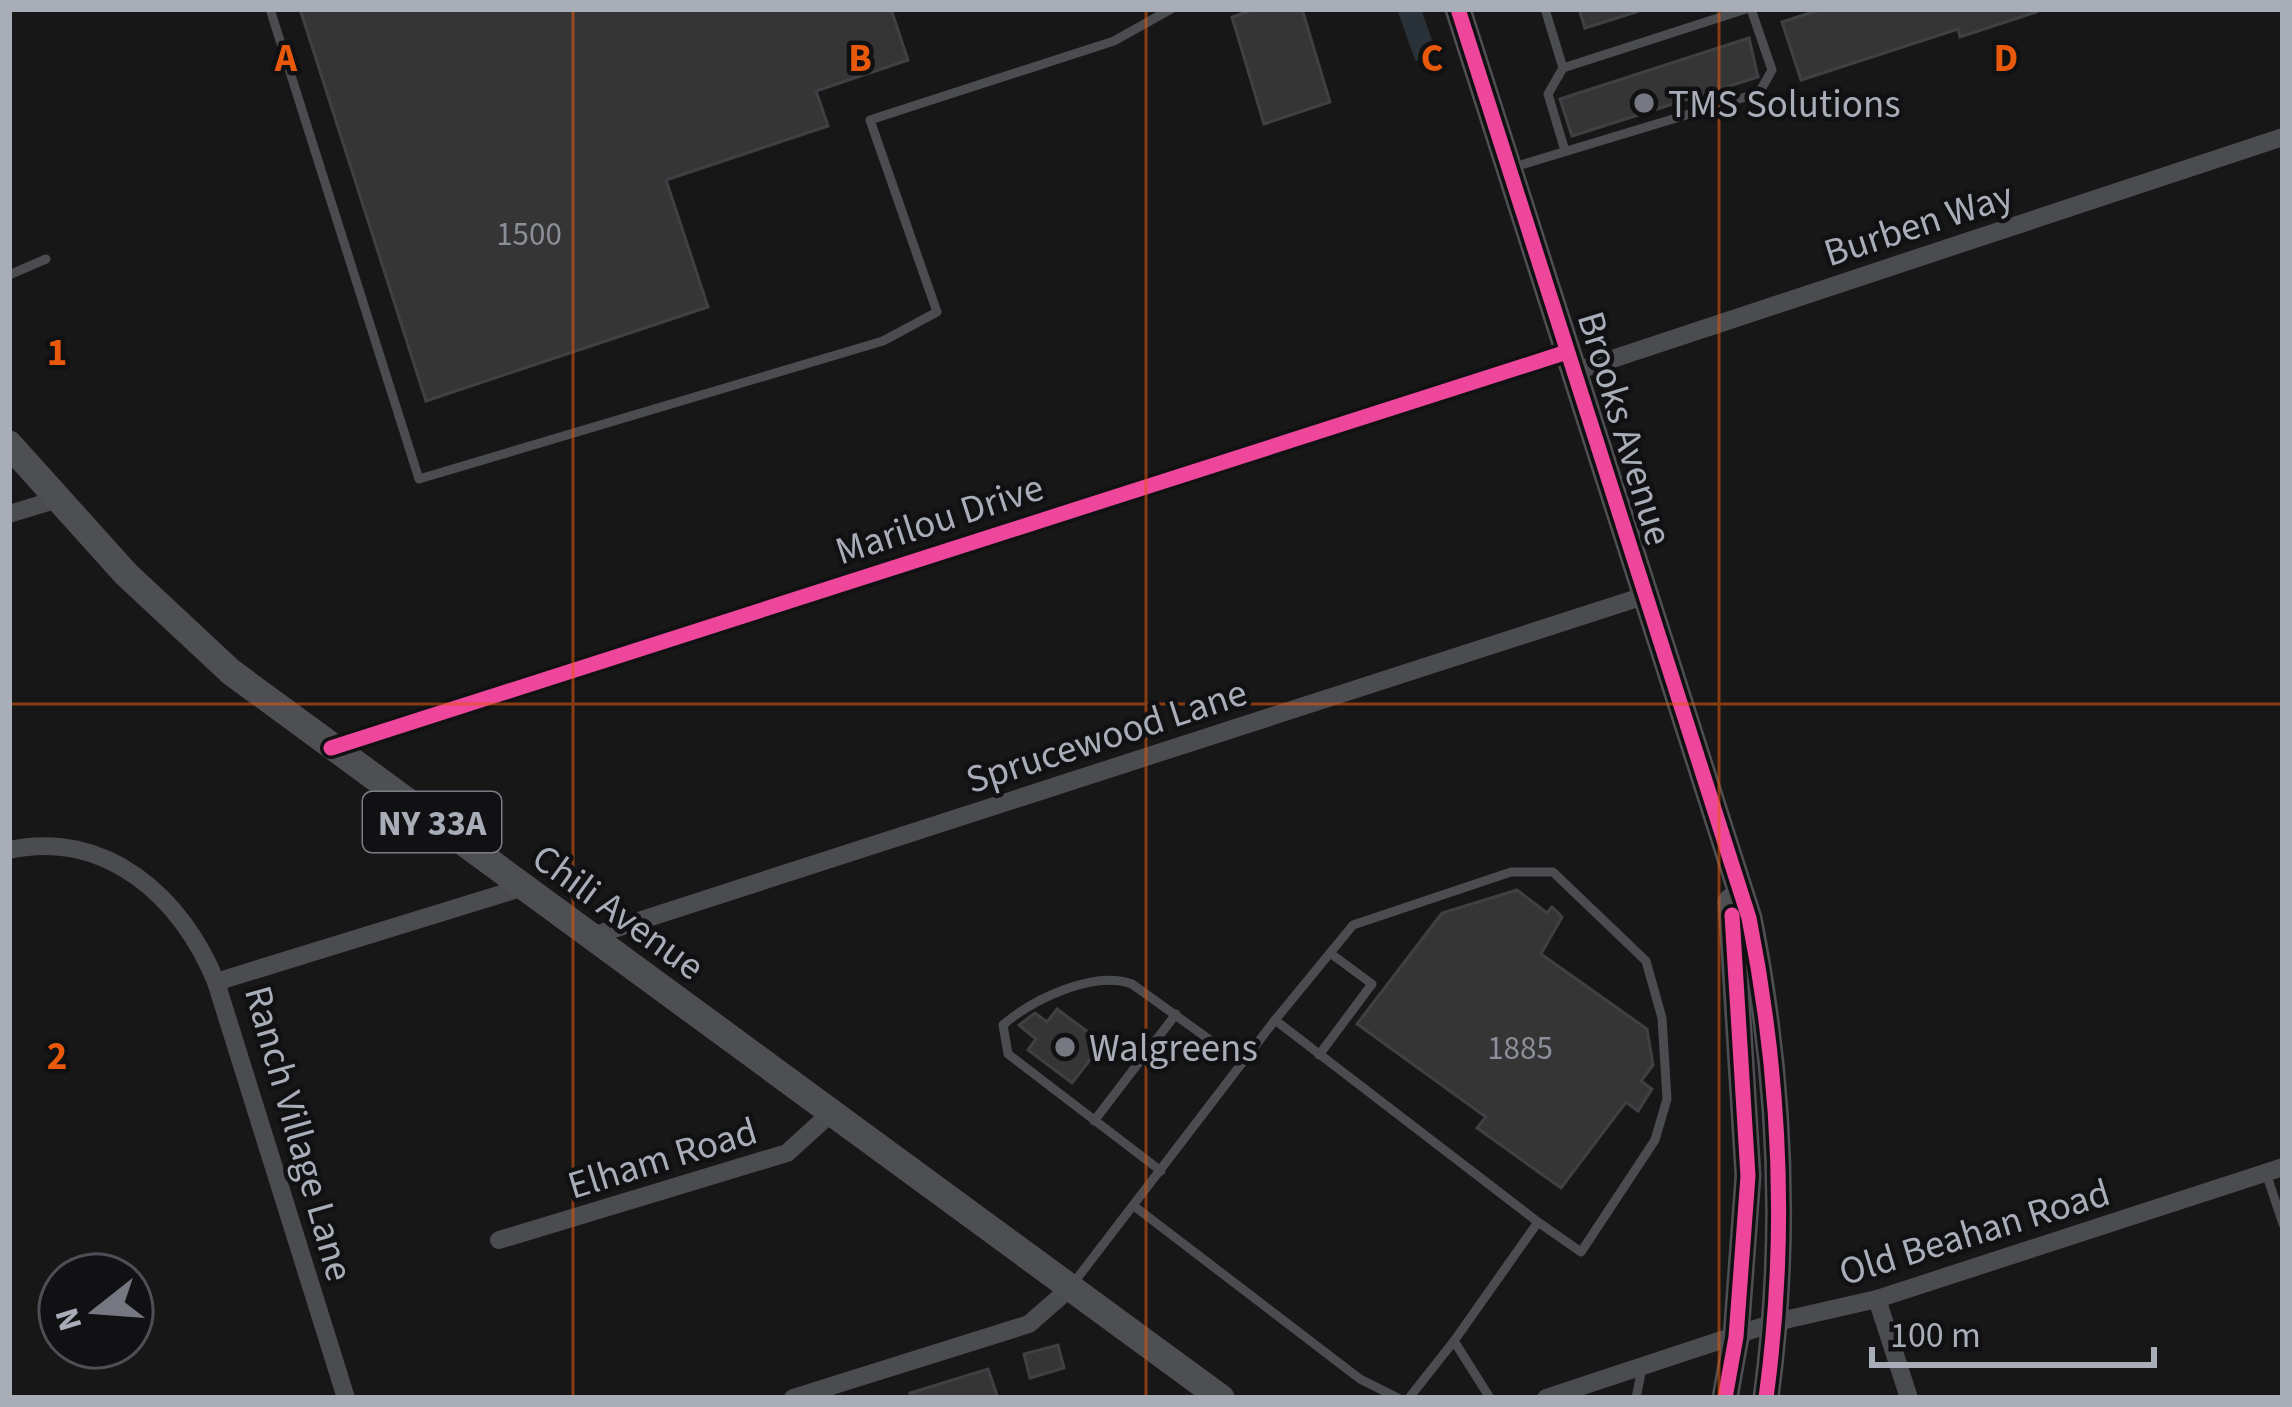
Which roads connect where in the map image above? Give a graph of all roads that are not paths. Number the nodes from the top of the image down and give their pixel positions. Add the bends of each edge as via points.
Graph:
1 (270, 9) edge
2 (1171, 9) edge
3 (1458, 9) edge
4 (1545, 9) edge
5 (1749, 9) edge
6 (1563, 68) junction
7 (2283, 137) edge
8 (1565, 152) junction
9 (1509, 168) junction
10 (46, 260) dead end
11 (9, 275) edge
12 (1570, 362) junction
13 (9, 444) edge
14 (58, 499) junction
15 (9, 514) edge
16 (1644, 596) junction
17 (332, 748) junction
18 (9, 850) edge
19 (1730, 867) junction
20 (521, 888) junction
21 (589, 937) junction
22 (1330, 953) junction
23 (215, 982) junction
24 (1176, 1014) junction
25 (1275, 1020) junction
26 (1319, 1055) junction
27 (1242, 1063) junction
28 (831, 1114) junction
29 (1094, 1121) junction
30 (2275, 1170) edge
31 (1161, 1171) junction
32 (1134, 1206) junction
33 (1538, 1222) junction
34 (2283, 1224) edge
35 (499, 1240) dead end
36 (1069, 1289) junction
37 (1876, 1299) junction
38 (1776, 1322) junction
39 (1736, 1337) junction
40 (1454, 1341) junction
41 (1643, 1366) junction
42 (346, 1398) edge
43 (793, 1398) edge
44 (1221, 1398) edge
45 (1398, 1398) edge
46 (1408, 1398) edge
47 (1490, 1398) edge
48 (1546, 1398) edge
49 (1636, 1398) edge
50 (1725, 1398) edge
51 (1766, 1398) edge
52 (1909, 1398) edge

1 - 2 lane via 418,478 884,340 937,312 871,120 1114,41
3 - 9 main road, Brooks Avenue
4 - 6 lane
5 - 6 lane
5 - 8 lane via 1772,70 1759,93
6 - 8 lane via 1548,94
7 - 12 street, Burben Way
8 - 9 lane
9 - 12 main road, Brooks Avenue
10 - 11 lane
12 - 16 main road, Brooks Avenue
12 - 17 street, Marilou Drive
13 - 14 main road, Chili Avenue / NY 33A
14 - 15 street
14 - 17 main road, Chili Avenue / NY 33A via 173,620
16 - 19 main road, Brooks Avenue
16 - 21 street, Sprucewood Lane
17 - 20 main road, Chili Avenue / NY 33A
18 - 23 street via 77,849 118,863 187,923
19 - 38 main road, Brooks Avenue via 1768,1010 1780,1152
19 - 39 main road, Brooks Avenue via 1748,1155
20 - 21 main road, Chili Avenue / NY 33A
20 - 23 street, Ranch Village Lane
21 - 28 main road, Chili Avenue / NY 33A
22 - 25 lane
22 - 26 lane via 1372,984
22 - 33 lane via 1353,925 1510,872 1553,872 1646,961 1662,1018 1667,1099 1655,1139 1581,1252
23 - 42 street, Ranch Village Lane
24 - 27 lane
24 - 29 lane
24 - 29 lane via 1114,977 1043,1000 1003,1025 1008,1054
25 - 26 lane
25 - 27 lane
26 - 33 lane
27 - 31 lane
28 - 35 street, Elham Road via 787,1153
28 - 36 main road, Chili Avenue / NY 33A
29 - 31 lane
30 - 34 lane
30 - 37 street, Old Beahan Road
31 - 32 lane
32 - 36 lane
32 - 45 lane via 1345,1368
33 - 40 lane
36 - 43 street via 1029,1324
36 - 44 main road, Chili Avenue / NY 33A
37 - 38 street, Old Beahan Road
37 - 52 street
38 - 39 street, Old Beahan Road
38 - 51 main road, Brooks Avenue
39 - 41 street, Old Beahan Road
39 - 50 main road, Brooks Avenue
40 - 46 lane
40 - 47 lane
41 - 48 street, Old Beahan Road
41 - 49 lane

